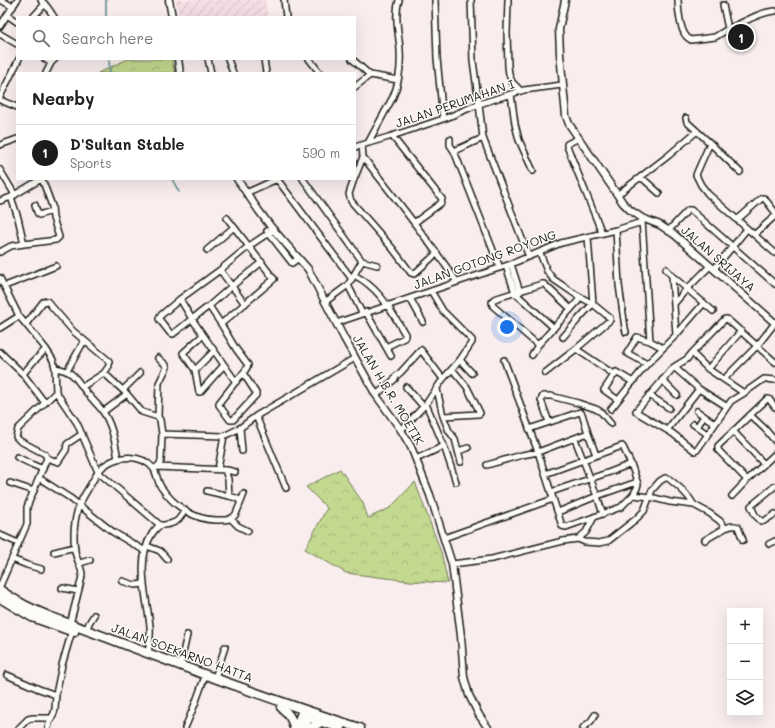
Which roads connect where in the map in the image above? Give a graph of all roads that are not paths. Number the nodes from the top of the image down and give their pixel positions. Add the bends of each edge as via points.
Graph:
1 (1, 0) edge
2 (17, 0) edge
3 (41, 0) edge
4 (170, 0) edge
5 (284, 0) edge
6 (399, 0) edge
7 (435, 0) edge
8 (471, 0) edge
9 (508, 0) edge
10 (565, 0) edge
11 (678, 0) edge
12 (45, 4) junction
13 (723, 5) dead end
14 (13, 7) junction
15 (775, 11) edge
16 (8, 15) junction
17 (35, 16) edge
18 (53, 16) edge
19 (172, 16) edge
20 (286, 16) edge
21 (16, 21) edge
22 (0, 26) edge
23 (728, 30) junction
24 (0, 34) edge
25 (16, 43) edge
26 (18, 60) edge
27 (178, 60) edge
28 (208, 60) edge
29 (227, 60) edge
30 (264, 60) edge
31 (310, 60) edge
32 (353, 60) edge
33 (53, 61) edge
34 (47, 72) edge
35 (180, 72) edge
36 (211, 72) edge
37 (233, 72) edge
38 (266, 72) edge
39 (319, 72) edge
40 (370, 74) junction
41 (398, 80) junction
42 (562, 85) junction
43 (356, 86) edge
44 (521, 91) junction
45 (511, 94) junction
46 (0, 97) edge
47 (0, 100) edge
48 (479, 104) junction
49 (16, 108) edge
50 (686, 118) dead end
51 (443, 119) junction
52 (697, 131) junction
53 (392, 136) junction
54 (483, 138) junction
55 (580, 138) junction
56 (16, 139) edge
57 (450, 139) dead end
58 (368, 143) junction
59 (710, 144) junction
60 (0, 145) edge
61 (362, 145) junction
62 (356, 147) edge
63 (454, 150) junction
64 (362, 157) junction
65 (0, 170) edge
66 (533, 171) dead end
67 (740, 172) dead end
68 (356, 175) edge
69 (641, 177) junction
70 (39, 180) edge
71 (41, 180) edge
72 (238, 180) edge
73 (275, 180) edge
74 (278, 180) edge
75 (304, 180) edge
76 (354, 180) edge
77 (246, 193) junction
78 (659, 193) dead end
79 (617, 194) junction
80 (13, 196) junction
81 (0, 201) edge
82 (35, 205) dead end
83 (52, 211) junction
84 (775, 212) edge
85 (775, 216) edge
86 (227, 218) dead end
87 (642, 220) junction
88 (737, 220) junction
89 (414, 223) junction
90 (234, 227) junction
91 (748, 229) junction
92 (616, 230) junction
93 (269, 231) junction
94 (668, 231) junction
95 (602, 233) junction
96 (755, 234) junction
97 (588, 236) junction
98 (24, 244) junction
99 (249, 246) junction
100 (732, 246) junction
101 (774, 249) edge
102 (207, 250) dead end
103 (0, 252) edge
104 (437, 253) junction
105 (540, 253) junction
106 (529, 257) junction
107 (362, 261) junction
108 (262, 262) junction
109 (377, 265) dead end
110 (508, 265) junction
111 (56, 266) dead end
112 (500, 268) junction
113 (712, 268) junction
114 (666, 269) dead end
115 (220, 270) junction
116 (672, 276) junction
117 (353, 277) junction
118 (0, 278) edge
119 (457, 282) junction
120 (775, 284) edge
121 (348, 285) junction
122 (5, 286) junction
123 (232, 286) junction
124 (688, 289) junction
125 (431, 291) junction
126 (518, 292) junction
127 (410, 298) junction
128 (180, 300) junction
129 (578, 301) dead end
130 (325, 302) junction
131 (245, 304) junction
132 (593, 304) junction
133 (674, 304) junction
134 (704, 304) junction
135 (388, 305) junction
136 (209, 306) junction
137 (570, 309) junction
138 (713, 311) dead end
139 (364, 313) junction
140 (19, 316) junction
141 (192, 319) junction
142 (423, 322) dead end
143 (336, 323) junction
144 (775, 323) edge
145 (26, 324) junction
146 (221, 324) junction
147 (0, 328) edge
148 (554, 328) junction
149 (741, 331) junction
150 (626, 332) dead end
151 (203, 335) junction
152 (676, 335) junction
153 (563, 337) dead end
154 (84, 341) junction
155 (650, 341) junction
156 (538, 346) junction
157 (757, 346) junction
158 (386, 347) junction
159 (663, 348) junction
160 (46, 349) junction
161 (576, 349) junction
162 (214, 351) junction
163 (0, 352) edge
164 (692, 353) junction
165 (532, 355) dead end
166 (391, 356) dead end
167 (158, 358) dead end
168 (355, 358) junction
169 (460, 360) junction
170 (504, 360) dead end
171 (775, 362) edge
172 (647, 364) junction
173 (224, 365) junction
174 (674, 367) junction
175 (55, 368) junction
176 (452, 369) junction
177 (708, 369) junction
178 (195, 370) junction
179 (67, 371) junction
180 (104, 373) junction
181 (140, 373) dead end
182 (243, 373) junction
183 (472, 373) dead end
184 (545, 373) dead end
185 (23, 374) junction
186 (615, 375) junction
187 (443, 379) junction
188 (724, 379) junction
189 (662, 380) junction
190 (775, 380) edge
191 (236, 382) junction
192 (633, 382) junction
193 (82, 387) junction
194 (406, 387) dead end
195 (437, 389) junction
196 (699, 389) junction
197 (56, 392) junction
198 (125, 392) junction
199 (744, 393) junction
200 (376, 395) junction
201 (649, 395) junction
202 (677, 396) dead end
203 (618, 400) junction
204 (45, 403) junction
205 (424, 405) junction
206 (726, 406) junction
207 (775, 406) edge
208 (669, 408) dead end
209 (611, 409) dead end
210 (697, 411) dead end
211 (103, 412) junction
212 (750, 415) junction
213 (256, 416) junction
214 (443, 416) junction
215 (704, 416) junction
216 (158, 417) junction
217 (549, 422) junction
218 (714, 423) junction
219 (611, 424) dead end
220 (240, 428) junction
221 (529, 428) junction
222 (401, 430) junction
223 (667, 430) junction
224 (733, 431) junction
225 (588, 433) junction
226 (82, 434) junction
227 (162, 434) junction
228 (707, 434) junction
229 (224, 436) junction
230 (575, 439) junction
231 (775, 441) edge
232 (444, 446) junction
233 (468, 448) dead end
234 (242, 451) dead end
235 (458, 452) junction
236 (538, 452) junction
237 (775, 454) edge
238 (596, 455) junction
239 (17, 457) dead end
240 (47, 458) junction
241 (118, 459) junction
242 (416, 459) junction
243 (583, 460) junction
244 (461, 462) dead end
245 (631, 464) junction
246 (764, 464) junction
247 (487, 465) dead end
248 (156, 468) junction
249 (43, 469) junction
250 (218, 469) junction
251 (225, 470) junction
252 (98, 472) junction
253 (235, 472) dead end
254 (545, 474) junction
255 (40, 478) junction
256 (590, 478) junction
257 (747, 480) junction
258 (456, 482) dead end
259 (637, 482) junction
260 (10, 483) dead end
261 (775, 486) edge
262 (286, 488) dead end
263 (34, 491) junction
264 (208, 491) dead end
265 (551, 492) junction
266 (244, 494) dead end
267 (633, 495) junction
268 (229, 496) junction
269 (597, 496) junction
270 (732, 496) dead end
271 (650, 497) junction
272 (552, 499) junction
273 (241, 500) junction
274 (79, 504) junction
275 (694, 505) junction
276 (185, 510) junction
277 (558, 512) junction
278 (603, 514) junction
279 (775, 514) edge
280 (594, 517) junction
281 (230, 519) junction
282 (160, 525) junction
283 (725, 528) junction
284 (248, 530) dead end
285 (0, 535) edge
286 (444, 538) junction
287 (578, 539) junction
288 (706, 540) dead end
289 (743, 540) dead end
290 (775, 541) edge
291 (18, 543) junction
292 (769, 544) dead end
293 (75, 547) junction
294 (146, 548) junction
295 (54, 552) dead end
296 (12, 559) junction
297 (90, 560) dead end
298 (167, 560) dead end
299 (80, 563) junction
300 (452, 564) junction
301 (41, 569) dead end
302 (122, 581) dead end
303 (144, 584) junction
304 (0, 586) edge
305 (62, 588) dead end
306 (0, 590) edge
307 (78, 591) junction
308 (0, 598) edge
309 (94, 614) dead end
310 (71, 628) junction
311 (86, 631) junction
312 (187, 635) dead end
313 (224, 647) dead end
314 (148, 654) junction
315 (180, 666) junction
316 (7, 675) dead end
317 (215, 678) junction
318 (204, 679) junction
319 (56, 696) junction
320 (281, 707) junction
321 (306, 713) junction
322 (595, 715) dead end
323 (51, 718) junction
324 (321, 722) junction
325 (19, 728) edge
326 (48, 728) edge
327 (185, 728) edge
328 (295, 728) edge
329 (304, 728) edge
330 (311, 728) edge
331 (340, 728) edge
332 (360, 728) edge
333 (488, 728) edge
334 (582, 728) edge

1 - 14 street
2 - 14 street
3 - 12 street
4 - 19 street
5 - 20 street
6 - 41 street
7 - 51 street
8 - 48 street via 472,46
9 - 44 street via 509,74 512,82
10 - 42 street, JALAN SRIJAYA via 559,29
11 - 23 street via 682,28 689,39 714,38
12 - 17 street
12 - 18 street
13 - 23 street
14 - 16 street
15 - 23 street via 760,14
16 - 21 street
16 - 22 street
24 - 25 street
26 - 46 street
27 - 35 street
28 - 36 street
29 - 37 street
30 - 38 street
31 - 39 street
32 - 40 street
33 - 34 street
40 - 41 street
40 - 43 street
41 - 58 street via 393,97
42 - 44 street, JALAN PERUMAHAN I
42 - 55 street, JALAN SRIJAYA via 566,117
44 - 45 street, JALAN PERUMAHAN I
45 - 48 street, JALAN PERUMAHAN I
45 - 66 street via 519,140
47 - 49 street
48 - 51 street, JALAN PERUMAHAN I
48 - 54 street
50 - 52 street
51 - 53 street, JALAN PERUMAHAN I
52 - 59 street
52 - 69 street
53 - 58 street, JALAN PERUMAHAN I
53 - 89 street via 442,199 441,203
54 - 63 street
54 - 106 street
55 - 79 street, JALAN SRIJAYA
55 - 95 street via 567,146
56 - 60 street
57 - 63 street via 450,145
58 - 61 street, JALAN PERUMAHAN I
59 - 67 street
59 - 88 street via 696,175 708,194
61 - 62 street, JALAN PERUMAHAN I
61 - 64 street
63 - 112 street
64 - 68 street
64 - 89 street
65 - 80 street
69 - 78 street
69 - 79 street
70 - 80 street
71 - 83 street
72 - 77 street, JALAN H.B.R. MOETIK
73 - 77 street
74 - 117 street
75 - 107 street
76 - 104 street via 349,194 351,201 411,273 414,274
77 - 93 street, JALAN H.B.R. MOETIK
79 - 87 street, JALAN SRIJAYA
80 - 81 street
80 - 98 street
82 - 83 street via 39,215
83 - 98 street via 58,238
84 - 88 street via 762,198
85 - 96 street
86 - 90 street
87 - 92 street, JALAN GOTONG ROYONG
87 - 94 street, JALAN SRIJAYA
87 - 155 street
88 - 91 street
89 - 104 street
90 - 99 street
90 - 102 street
91 - 96 street
91 - 100 street
92 - 95 street, JALAN GOTONG ROYONG
92 - 150 street via 619,285
93 - 99 street
93 - 130 street, JALAN H.B.R. MOETIK via 299,258
94 - 100 street via 690,210
94 - 113 street, JALAN SRIJAYA
95 - 97 street, JALAN GOTONG ROYONG
96 - 101 street
97 - 105 street, JALAN GOTONG ROYONG via 561,243
97 - 132 street
98 - 103 street via 11,246
99 - 108 street
99 - 115 street
100 - 113 street
100 - 120 street
104 - 119 street
105 - 106 street, JALAN GOTONG ROYONG
105 - 132 street via 553,279
106 - 110 street, JALAN GOTONG ROYONG
107 - 109 street
107 - 117 street
108 - 123 street
108 - 131 street via 274,279
110 - 112 street, JALAN GOTONG ROYONG
110 - 126 street
111 - 122 street
112 - 119 street, JALAN GOTONG ROYONG
113 - 124 street
113 - 144 street, JALAN SRIJAYA
114 - 116 street
115 - 123 street
115 - 128 street
116 - 124 street
116 - 133 street
117 - 121 street
117 - 135 street via 374,289
118 - 122 street
119 - 125 street, JALAN GOTONG ROYONG
121 - 130 street
121 - 139 street
122 - 140 street
123 - 131 street
123 - 136 street
124 - 133 street
124 - 134 street
125 - 127 street, JALAN GOTONG ROYONG
125 - 169 street via 443,311 472,340
126 - 137 street via 543,284
126 - 148 street via 523,301
126 - 156 street via 494,299 492,304
127 - 135 street, JALAN GOTONG ROYONG
127 - 142 street
128 - 141 street
128 - 141 street via 159,319 170,334 174,334
129 - 137 street
130 - 143 street, JALAN H.B.R. MOETIK
131 - 146 street
132 - 153 street
132 - 161 street via 610,318 610,322
133 - 152 street
134 - 138 street
134 - 152 street
135 - 139 street, JALAN GOTONG ROYONG
135 - 158 street via 405,336
136 - 141 street
136 - 146 street
137 - 148 street
139 - 143 street, JALAN GOTONG ROYONG
139 - 158 street
140 - 145 street
140 - 147 street
141 - 151 street
143 - 168 street, JALAN H.B.R. MOETIK
144 - 157 street
145 - 154 street via 47,300
145 - 160 street
146 - 182 street via 248,364
148 - 156 street
149 - 157 street
149 - 164 street via 727,319 724,320
149 - 177 street
151 - 162 street
151 - 178 street via 183,352
152 - 159 street
154 - 179 street
154 - 180 street via 109,361
155 - 159 street
155 - 172 street via 637,337 628,353
156 - 165 street
157 - 171 street
157 - 188 street
158 - 166 street
159 - 172 street
160 - 175 street
160 - 185 street
161 - 184 street
161 - 186 street
162 - 173 street
162 - 178 street
163 - 185 street
164 - 174 street
164 - 177 street
167 - 216 street via 167,367 159,383
168 - 200 street, JALAN H.B.R. MOETIK
168 - 213 street
169 - 176 street
169 - 183 street
170 - 221 street
172 - 192 street
173 - 178 street via 200,392
173 - 191 street
174 - 189 street
174 - 196 street
175 - 179 street
175 - 197 street
176 - 187 street
176 - 214 street via 467,387 480,413
177 - 188 street
179 - 193 street via 75,376
180 - 193 street
180 - 198 street
181 - 198 street
182 - 191 street
182 - 191 street via 256,396 233,420 230,420 219,404
185 - 204 street
186 - 192 street via 616,372
186 - 203 street via 604,390
187 - 195 street
187 - 200 street via 421,350 395,379
188 - 199 street
189 - 201 street
189 - 202 street
190 - 199 street via 764,379
192 - 203 street
193 - 211 street
194 - 205 street
195 - 205 street
195 - 214 street
196 - 206 street
196 - 223 street
197 - 204 street
197 - 226 street
198 - 211 street
198 - 216 street via 142,412
199 - 206 street
200 - 222 street, JALAN H.B.R. MOETIK
201 - 208 street
201 - 223 street via 637,412
203 - 209 street
204 - 240 street via 18,429 16,435 20,441 45,454
205 - 222 street
205 - 232 street
206 - 218 street
207 - 212 street via 767,399
210 - 215 street
211 - 241 street via 112,431
212 - 224 street
212 - 231 street
213 - 220 street
213 - 262 street
214 - 235 street
215 - 218 street
215 - 228 street via 695,425
216 - 227 street
217 - 219 street via 541,400 543,396 578,403 601,412
217 - 221 street
217 - 225 street via 580,412
218 - 228 street
220 - 229 street
220 - 234 street
221 - 236 street
222 - 242 street, JALAN H.B.R. MOETIK
223 - 228 street via 695,451
224 - 246 street
224 - 257 street via 718,448
225 - 230 street
225 - 238 street
226 - 240 street via 67,444 58,462
226 - 252 street
227 - 229 street
227 - 248 street via 161,461
229 - 250 street
230 - 236 street
230 - 243 street
232 - 242 street
232 - 258 street
233 - 235 street
235 - 244 street
236 - 247 street
236 - 254 street
237 - 246 street
238 - 243 street
238 - 245 street via 622,446
239 - 249 street
240 - 249 street
241 - 248 street via 138,459
241 - 252 street
242 - 286 street, JALAN H.B.R. MOETIK
243 - 254 street
243 - 256 street
245 - 256 street
245 - 259 street
246 - 257 street
248 - 250 street
248 - 276 street via 158,482 174,502
249 - 255 street
250 - 251 street
251 - 253 street
251 - 268 street
252 - 274 street
252 - 282 street
254 - 265 street
255 - 263 street
255 - 274 street
256 - 265 street
256 - 269 street
257 - 270 street
259 - 267 street
259 - 269 street
260 - 263 street
261 - 279 street via 751,506 761,521
263 - 291 street via 27,509 27,524
264 - 268 street
265 - 272 street
266 - 273 street
267 - 271 street
267 - 278 street via 622,507
268 - 273 street
269 - 277 street
269 - 278 street
271 - 275 street
271 - 275 street via 655,486 667,477 691,499
271 - 287 street via 642,514 608,541 588,543
272 - 277 street
272 - 286 street
273 - 281 street via 236,514
274 - 293 street via 74,527
274 - 294 street via 113,532
275 - 283 street via 720,520
276 - 281 street via 206,520
276 - 282 street via 177,521
277 - 280 street via 564,527
278 - 280 street
280 - 287 street via 586,532
281 - 284 street
282 - 294 street via 152,534
283 - 288 street
283 - 289 street via 737,526
285 - 291 street
286 - 300 street, JALAN H.B.R. MOETIK
287 - 300 street via 551,543 492,560
290 - 292 street
291 - 296 street
293 - 295 street
293 - 299 street
294 - 298 street via 160,551
294 - 303 street
296 - 301 street
296 - 304 street
297 - 299 street
299 - 307 street via 82,575
300 - 333 street, JALAN H.B.R. MOETIK via 464,678 469,695
302 - 303 street via 135,585
303 - 314 street via 150,628
305 - 307 street
306 - 310 highway, JALAN SOEKARNO HATTA via 11,599
307 - 310 street
308 - 310 highway, JALAN SOEKARNO HATTA via 32,617
309 - 311 street
310 - 311 highway, JALAN SOEKARNO HATTA
310 - 318 highway, JALAN SOEKARNO HATTA
310 - 319 street
311 - 314 highway, JALAN SOEKARNO HATTA
312 - 315 street
313 - 317 street
314 - 315 highway, JALAN SOEKARNO HATTA
315 - 317 highway, JALAN SOEKARNO HATTA
316 - 319 street
317 - 321 highway, JALAN SOEKARNO HATTA
318 - 320 highway, JALAN SOEKARNO HATTA
318 - 327 street
319 - 323 street
320 - 321 highway, JALAN SOEKARNO HATTA
320 - 328 highway via 287,712
321 - 324 highway, JALAN SOEKARNO HATTA
321 - 328 highway
321 - 329 highway
321 - 332 highway, JALAN SOEKARNO HATTA
322 - 334 street
323 - 325 street via 28,719
323 - 326 street
324 - 330 highway
324 - 331 highway, JALAN SOEKARNO HATTA

